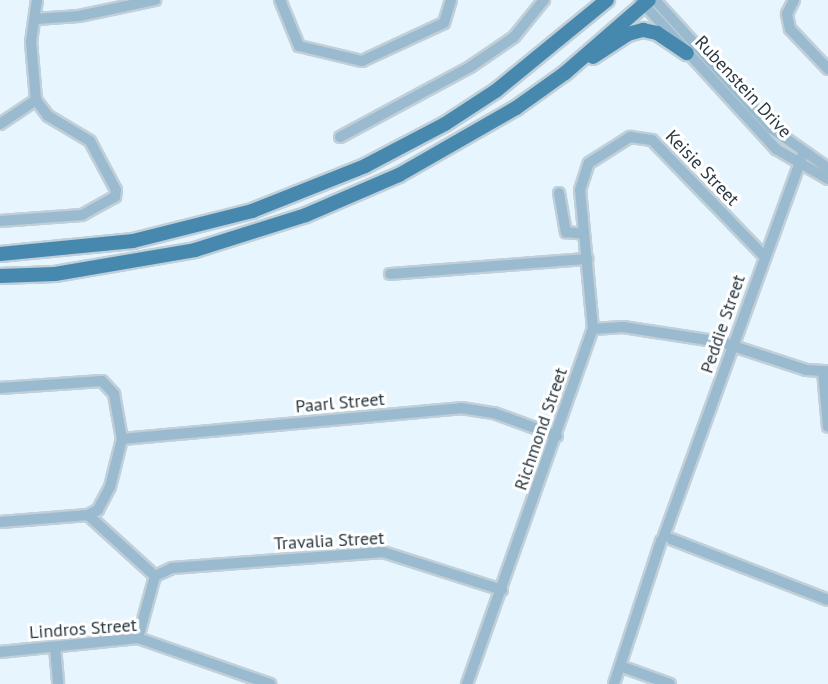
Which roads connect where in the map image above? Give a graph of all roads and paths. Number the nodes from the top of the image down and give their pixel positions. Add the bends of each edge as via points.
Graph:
1 (37, 0) edge
2 (154, 0) edge
3 (280, 0) edge
4 (544, 0) edge
5 (607, 0) edge
6 (794, 0) edge
7 (451, 1) edge
8 (647, 1) edge
9 (36, 20) junction
10 (687, 53) junction
11 (828, 69) edge
12 (565, 73) junction
13 (36, 100) junction
14 (0, 124) edge
15 (340, 138) dead end
16 (803, 154) junction
17 (798, 165) junction
18 (828, 168) edge
19 (582, 177) joint
20 (828, 179) edge
21 (559, 193) dead end
22 (0, 222) edge
23 (584, 234) junction
24 (0, 254) edge
25 (765, 257) junction
26 (587, 259) junction
27 (390, 274) dead end
28 (0, 276) edge
29 (593, 329) junction
30 (733, 345) junction
31 (825, 371) edge
32 (0, 388) edge
33 (828, 427) edge
34 (556, 436) junction
35 (122, 439) junction
36 (88, 515) junction
37 (0, 522) edge
38 (667, 541) junction
39 (154, 576) junction
40 (501, 590) junction
41 (828, 600) edge
42 (138, 638) junction
43 (54, 647) junction
44 (0, 652) edge
45 (620, 666) junction
46 (58, 684) edge
47 (270, 684) edge
48 (467, 684) edge
49 (614, 684) edge
50 (670, 684) edge

1 - 9 street
2 - 9 street via 79,16
3 - 7 street via 299,46 362,62 442,24
4 - 15 street via 520,32 488,55
5 - 24 main road via 497,90 445,124 344,175 252,211 133,241
6 - 11 street via 788,8 788,25
8 - 10 street, Rubenstein Drive
8 - 12 main road
8 - 16 street, Rubenstein Drive via 747,104
9 - 13 street via 31,42
10 - 12 main road via 657,33 643,30 628,34
10 - 17 street, Rubenstein Drive via 748,122
12 - 28 main road via 516,108 442,151 306,215 195,250 54,274
13 - 14 street
13 - 22 street via 48,116 90,141 116,190 115,197 82,215
16 - 17 street, Peddie Street
16 - 18 street, Rubenstein Drive
17 - 20 street, Rubenstein Drive
17 - 25 street, Peddie Street
19 - 23 street, Richmond Street
19 - 25 street, Keisie Street via 595,156 619,142 637,136 652,140
21 - 23 street via 566,232
23 - 26 street, Richmond Street
25 - 30 street, Peddie Street
26 - 27 street
26 - 29 street, Richmond Street
29 - 30 street via 623,327
29 - 34 street, Richmond Street
30 - 31 street via 806,370
30 - 38 street, Peddie Street
31 - 33 street
32 - 35 street via 102,381 111,389
34 - 35 street, Paarl Street via 494,412 462,408
34 - 40 street, Richmond Street
35 - 36 street via 103,502
36 - 37 street
36 - 39 street
38 - 41 street
38 - 45 street, Peddie Street
39 - 40 street, Travalia Street via 167,569 383,552
39 - 42 street
40 - 48 street, Richmond Street
42 - 43 street, Lindros Street
42 - 47 street, Lindros Street
43 - 44 street, Lindros Street
43 - 46 street
45 - 49 street, Peddie Street
45 - 50 street

